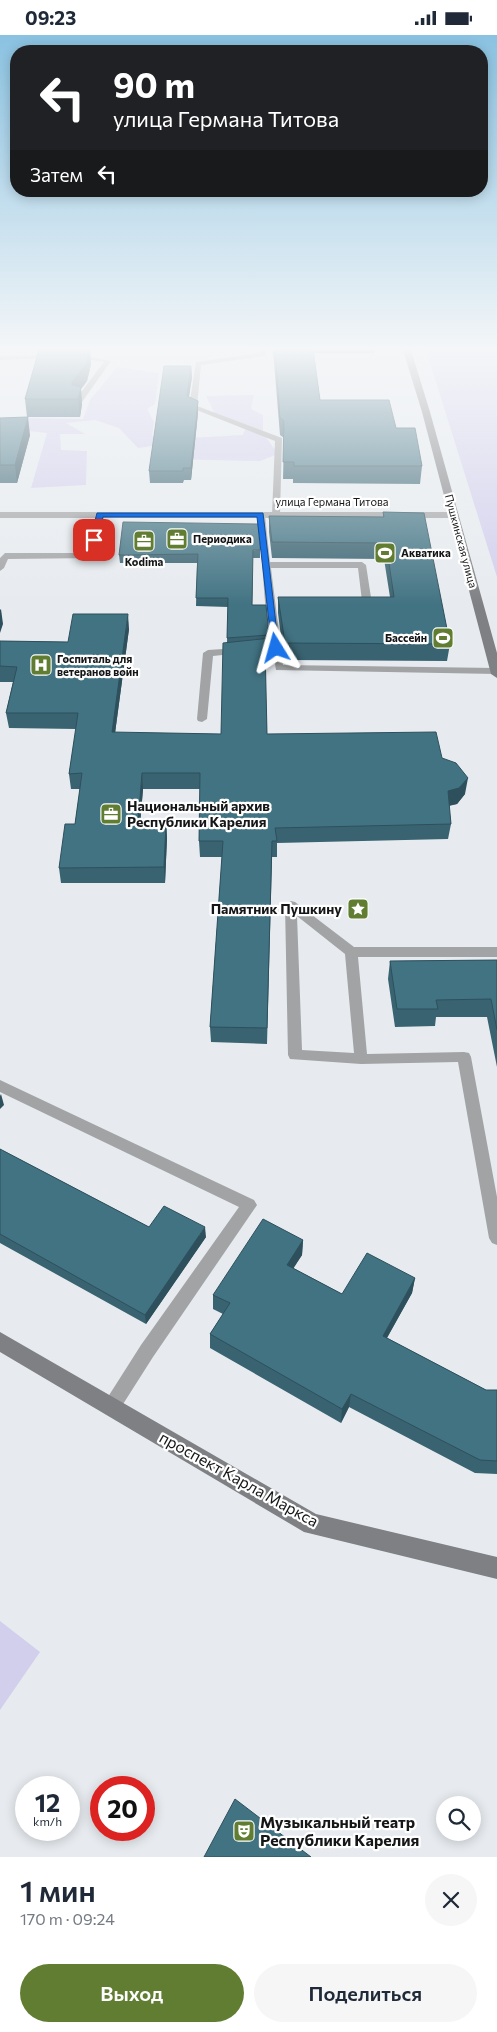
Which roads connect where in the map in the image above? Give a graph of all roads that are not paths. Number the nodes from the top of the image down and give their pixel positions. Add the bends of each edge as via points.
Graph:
1 (266, 435) edge
2 (432, 435) edge
3 (0, 515) edge
4 (100, 515) junction
5 (261, 515) junction
6 (276, 515) junction
7 (454, 515) junction
8 (266, 565) junction
9 (0, 568) edge
10 (348, 604) edge
11 (247, 651) edge
12 (497, 673) edge
13 (202, 719) dead end
14 (351, 952) junction
15 (497, 952) edge
16 (361, 1059) junction
17 (0, 1086) edge
18 (497, 1238) edge
19 (0, 1341) edge
20 (112, 1406) junction
21 (497, 1568) edge

1 - 6 lane via 279,440
2 - 7 street, Пушкинская улица
3 - 4 street, улица Германа Титова
4 - 5 street, улица Германа Титова
4 - 9 lane via 92,556 5,556
5 - 6 street, улица Германа Титова
5 - 8 lane
6 - 7 street, улица Германа Титова
7 - 12 street, Пушкинская улица
8 - 10 lane via 362,565 367,604
8 - 12 lane via 274,602 271,649 279,668
11 - 13 lane via 208,653
14 - 15 lane
14 - 16 lane
14 - 16 lane via 291,905 296,1055
16 - 18 lane via 464,1057
17 - 20 lane via 249,1205
19 - 20 street, проспект Карла Маркса
20 - 21 street, проспект Карла Маркса via 312,1524

